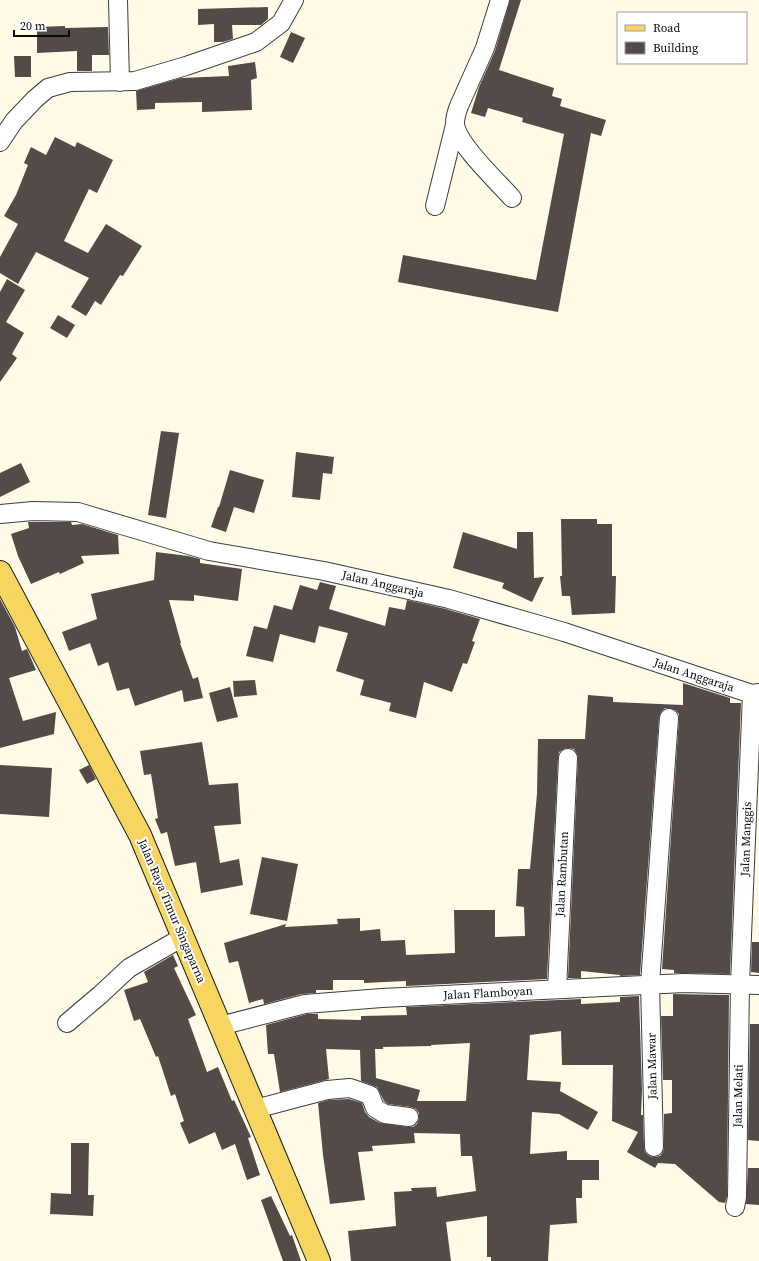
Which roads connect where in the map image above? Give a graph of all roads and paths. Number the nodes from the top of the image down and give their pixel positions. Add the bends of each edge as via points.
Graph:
1 (118, 0) edge
2 (294, 0) edge
3 (500, 0) edge
4 (120, 82) junction
5 (455, 125) junction
6 (0, 142) edge
7 (512, 198) dead end
8 (435, 206) dead end
9 (0, 514) edge
10 (0, 572) edge
11 (755, 693) edge
12 (669, 718) dead end
13 (568, 758) dead end
14 (751, 892) edge
15 (183, 937) junction
16 (650, 984) junction
17 (740, 984) junction
18 (759, 985) edge
19 (557, 989) junction
20 (67, 1023) dead end
21 (220, 1026) junction
22 (255, 1109) junction
23 (409, 1117) dead end
24 (654, 1147) dead end
25 (735, 1208) dead end
26 (319, 1261) edge

1 - 4 street
2 - 4 street via 281,23 256,42 186,66
3 - 5 street via 486,48 456,112
4 - 6 street via 70,82 48,88 14,121
5 - 7 street via 467,148
5 - 8 street
9 - 11 street, Jalan Anggaraja via 33,511 78,512 209,551 324,571 449,600 564,632
10 - 15 main road, Jalan Raya Timur Singaparna via 140,835
11 - 14 street, Jalan Manggis
12 - 16 street, Jalan Mawar
13 - 19 street, Jalan Rambutan
14 - 17 street, Jalan Manggis
15 - 20 street via 129,968
15 - 21 main road, Jalan Raya Timur Singaparna
16 - 17 street, Jalan Flamboyan
16 - 19 street, Jalan Flamboyan
16 - 24 street, Jalan Mawar
17 - 18 street, Jalan Flamboyan
17 - 25 street, Jalan Melati
19 - 21 street, Jalan Flamboyan via 305,1004
21 - 22 main road, Jalan Raya Timur Singaparna
22 - 23 street via 320,1092 350,1088 370,1095 375,1108 385,1114
22 - 26 main road, Jalan Raya Timur Singaparna

